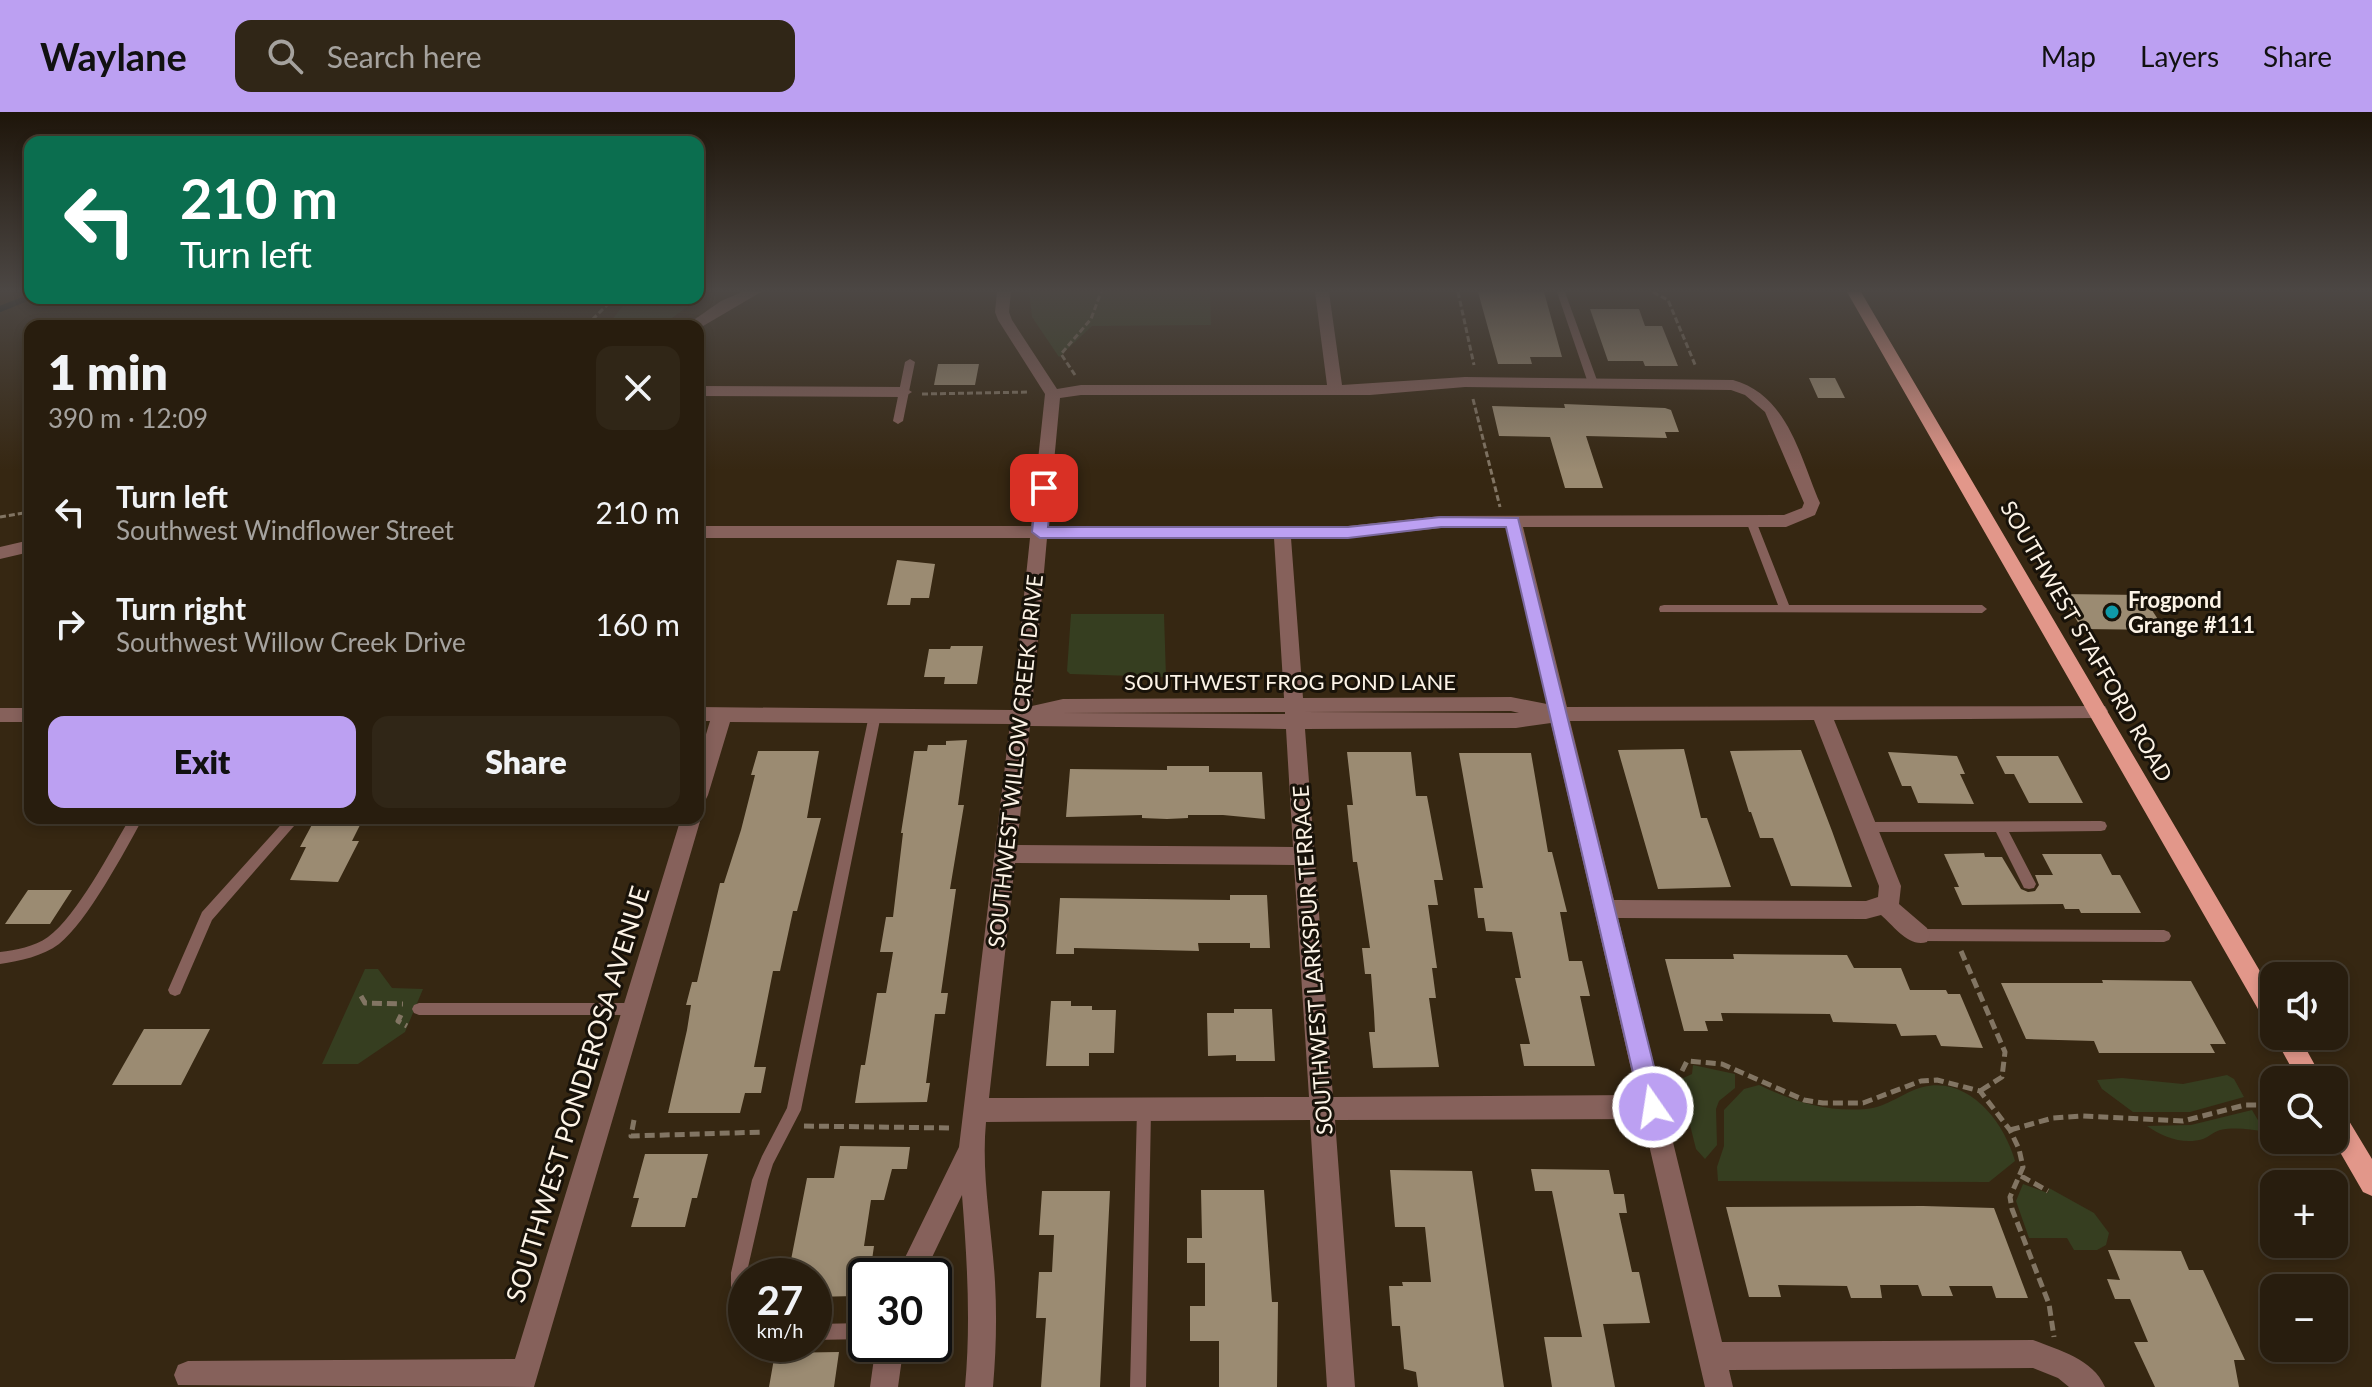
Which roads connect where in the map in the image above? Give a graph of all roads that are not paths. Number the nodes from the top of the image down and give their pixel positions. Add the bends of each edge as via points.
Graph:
1 (1025, 352) edge
2 (1330, 352) edge
3 (1582, 352) edge
4 (1889, 352) edge
5 (910, 362) dead end
6 (1593, 383) junction
7 (1335, 390) junction
8 (704, 391) edge
9 (904, 393) junction
10 (1053, 394) junction
11 (898, 421) dead end
12 (1751, 521) junction
13 (1513, 522) junction
14 (704, 532) edge
15 (1040, 532) junction
16 (1282, 532) junction
17 (24, 547) edge
18 (0, 553) edge
19 (1664, 609) dead end
20 (1785, 609) junction
21 (1982, 609) dead end
22 (2098, 711) junction
23 (1821, 712) junction
24 (704, 714) edge
25 (722, 714) junction
26 (1295, 714) junction
27 (1560, 714) junction
28 (0, 715) edge
29 (24, 715) edge
30 (875, 715) junction
31 (1021, 716) junction
32 (704, 775) edge
33 (133, 824) edge
34 (290, 824) edge
35 (689, 824) edge
36 (2101, 826) dead end
37 (1867, 827) junction
38 (2000, 827) junction
39 (1005, 854) junction
40 (1305, 856) junction
41 (2029, 884) dead end
42 (1885, 905) junction
43 (1606, 909) junction
44 (1919, 935) joint
45 (2164, 936) dead end
46 (0, 958) edge
47 (175, 990) dead end
48 (2260, 992) edge
49 (412, 1006) road end
50 (634, 1009) junction
51 (1653, 1107) junction
52 (1322, 1109) junction
53 (976, 1110) junction
54 (1144, 1110) junction
55 (2348, 1143) edge
56 (971, 1149) junction
57 (2372, 1183) edge
58 (742, 1258) edge
59 (918, 1258) edge
60 (1712, 1356) junction
61 (887, 1362) edge
62 (188, 1375) dead end
63 (522, 1380) edge
64 (884, 1387) edge
65 (979, 1387) edge
66 (1138, 1387) edge
67 (1341, 1387) edge
68 (1719, 1387) edge
69 (2091, 1387) edge

1 - 10 street
2 - 7 street
3 - 6 lane
4 - 22 main road, SOUTHWEST STAFFORD ROAD
5 - 9 lane
6 - 7 street via 1465,382
6 - 12 street via 1733,385 1772,410 1809,493 1809,511 1786,521
7 - 10 street
8 - 9 street
9 - 11 lane
10 - 15 street, SOUTHWEST WILLOW CREEK DRIVE
12 - 13 street
12 - 20 lane
13 - 16 street
13 - 27 street
14 - 15 street
15 - 16 street
15 - 31 street, SOUTHWEST WILLOW CREEK DRIVE
16 - 26 street, SOUTHWEST LARKSPUR TERRACE
17 - 18 street
19 - 20 lane
20 - 21 lane
22 - 23 street, SOUTHWEST FROG POND LANE
22 - 48 main road, SOUTHWEST STAFFORD ROAD
23 - 27 street, SOUTHWEST FROG POND LANE
23 - 37 street
24 - 25 street, SOUTHWEST FROG POND LANE
25 - 30 street, SOUTHWEST FROG POND LANE
25 - 32 street
26 - 27 street, SOUTHWEST FROG POND LANE via 1516,721
26 - 31 street, SOUTHWEST FROG POND LANE via 1063,706
26 - 40 street, SOUTHWEST LARKSPUR TERRACE
27 - 43 street
28 - 29 street
30 - 31 street, SOUTHWEST FROG POND LANE
30 - 58 lane via 794,1110 760,1180
31 - 39 street, SOUTHWEST WILLOW CREEK DRIVE
33 - 46 lane via 54,940 19,956
34 - 47 lane via 207,916
35 - 50 street, SOUTHWEST PONDEROSA AVENUE
36 - 38 lane
37 - 38 lane
37 - 42 street via 1890,886
38 - 41 lane
39 - 40 street
39 - 53 street, SOUTHWEST WILLOW CREEK DRIVE
40 - 52 street, SOUTHWEST LARKSPUR TERRACE
42 - 43 street via 1866,910
42 - 44 street
43 - 51 street
44 - 45 lane
49 - 50 lane
50 - 63 street, SOUTHWEST PONDEROSA AVENUE
51 - 52 street
51 - 60 street
52 - 54 street
52 - 67 street, SOUTHWEST LARKSPUR TERRACE
53 - 54 street
53 - 56 street, SOUTHWEST WILLOW CREEK DRIVE
54 - 66 lane
55 - 57 main road
56 - 59 street, SOUTHWEST WILLOW CREEK DRIVE
56 - 65 street, SOUTHWEST WILLOW CREEK DRIVE via 982,1282
60 - 68 street
60 - 69 street via 2033,1354 2053,1360
61 - 64 street
62 - 63 street

